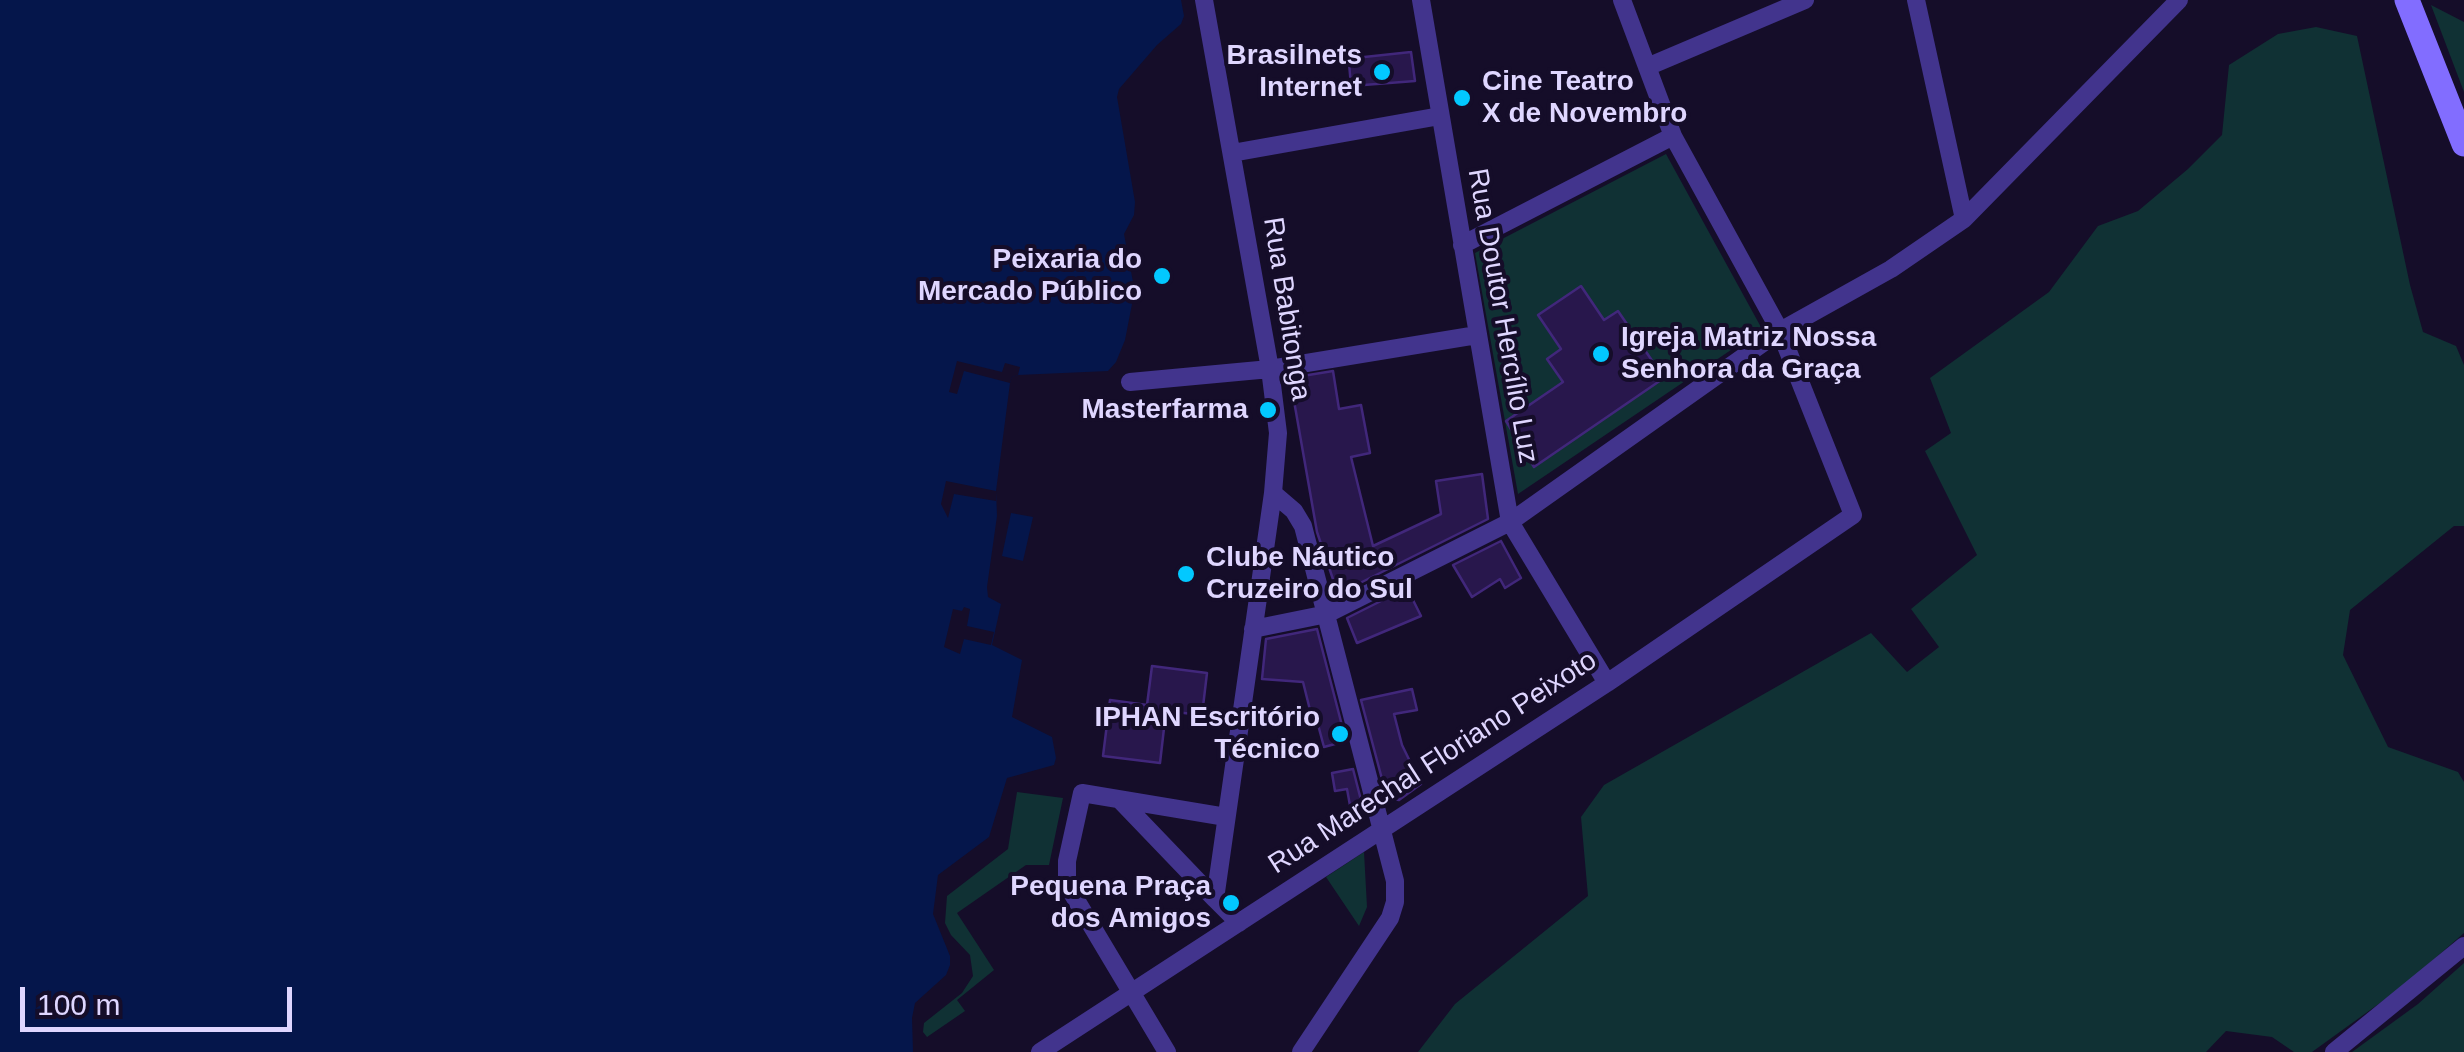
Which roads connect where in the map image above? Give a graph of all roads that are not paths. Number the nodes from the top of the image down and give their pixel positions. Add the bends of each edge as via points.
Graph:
1 (1204, 0) edge
2 (1420, 0) edge
3 (1622, 0) edge
4 (1805, 0) edge
5 (1916, 0) edge
6 (2178, 0) edge
7 (2407, 0) edge
8 (1647, 67) junction
9 (1440, 116) junction
10 (1673, 136) junction
11 (2464, 144) edge
12 (1232, 152) junction
13 (1964, 219) junction
14 (1462, 244) junction
15 (1780, 331) junction
16 (1478, 335) junction
17 (1270, 369) junction
18 (1130, 382) dead end
19 (1273, 493) junction
20 (1510, 522) junction
21 (1327, 614) junction
22 (1253, 629) junction
23 (1606, 683) junction
24 (1120, 799) junction
25 (1226, 817) junction
26 (1384, 828) junction
27 (1216, 899) junction
28 (1239, 923) junction
29 (2464, 946) edge
30 (1132, 992) junction
31 (1040, 1052) edge
32 (1167, 1052) edge
33 (1301, 1052) edge
34 (2334, 1052) edge

1 - 12 street, Rua Babitonga
2 - 9 street, Rua Doutor Hercílio Luz
3 - 8 street
4 - 8 street
5 - 13 street
6 - 13 street
7 - 11 main road
8 - 10 street
9 - 12 street
9 - 14 street, Rua Doutor Hercílio Luz
10 - 14 street
10 - 15 street
12 - 17 street, Rua Babitonga
13 - 15 street
14 - 16 street, Rua Doutor Hercílio Luz
15 - 20 street
15 - 23 street, Rua Marechal Floriano Peixoto via 1853,515
16 - 17 street
16 - 20 street, Rua Doutor Hercílio Luz
17 - 18 street
17 - 19 street, Rua Babitonga via 1278,433
19 - 21 street via 1303,526
19 - 22 street, Rua Babitonga
20 - 21 street
20 - 23 street
21 - 22 street
21 - 26 street
22 - 25 street, Rua Babitonga
23 - 26 street, Rua Marechal Floriano Peixoto
24 - 25 street
24 - 27 street
24 - 30 street via 1082,793 1067,877
25 - 27 street, Rua Babitonga
26 - 28 street, Rua Marechal Floriano Peixoto
26 - 33 street via 1395,881 1390,918
27 - 28 street
28 - 30 street, Rua Marechal Floriano Peixoto
29 - 34 street
30 - 31 street, Rua Marechal Floriano Peixoto
30 - 32 street

